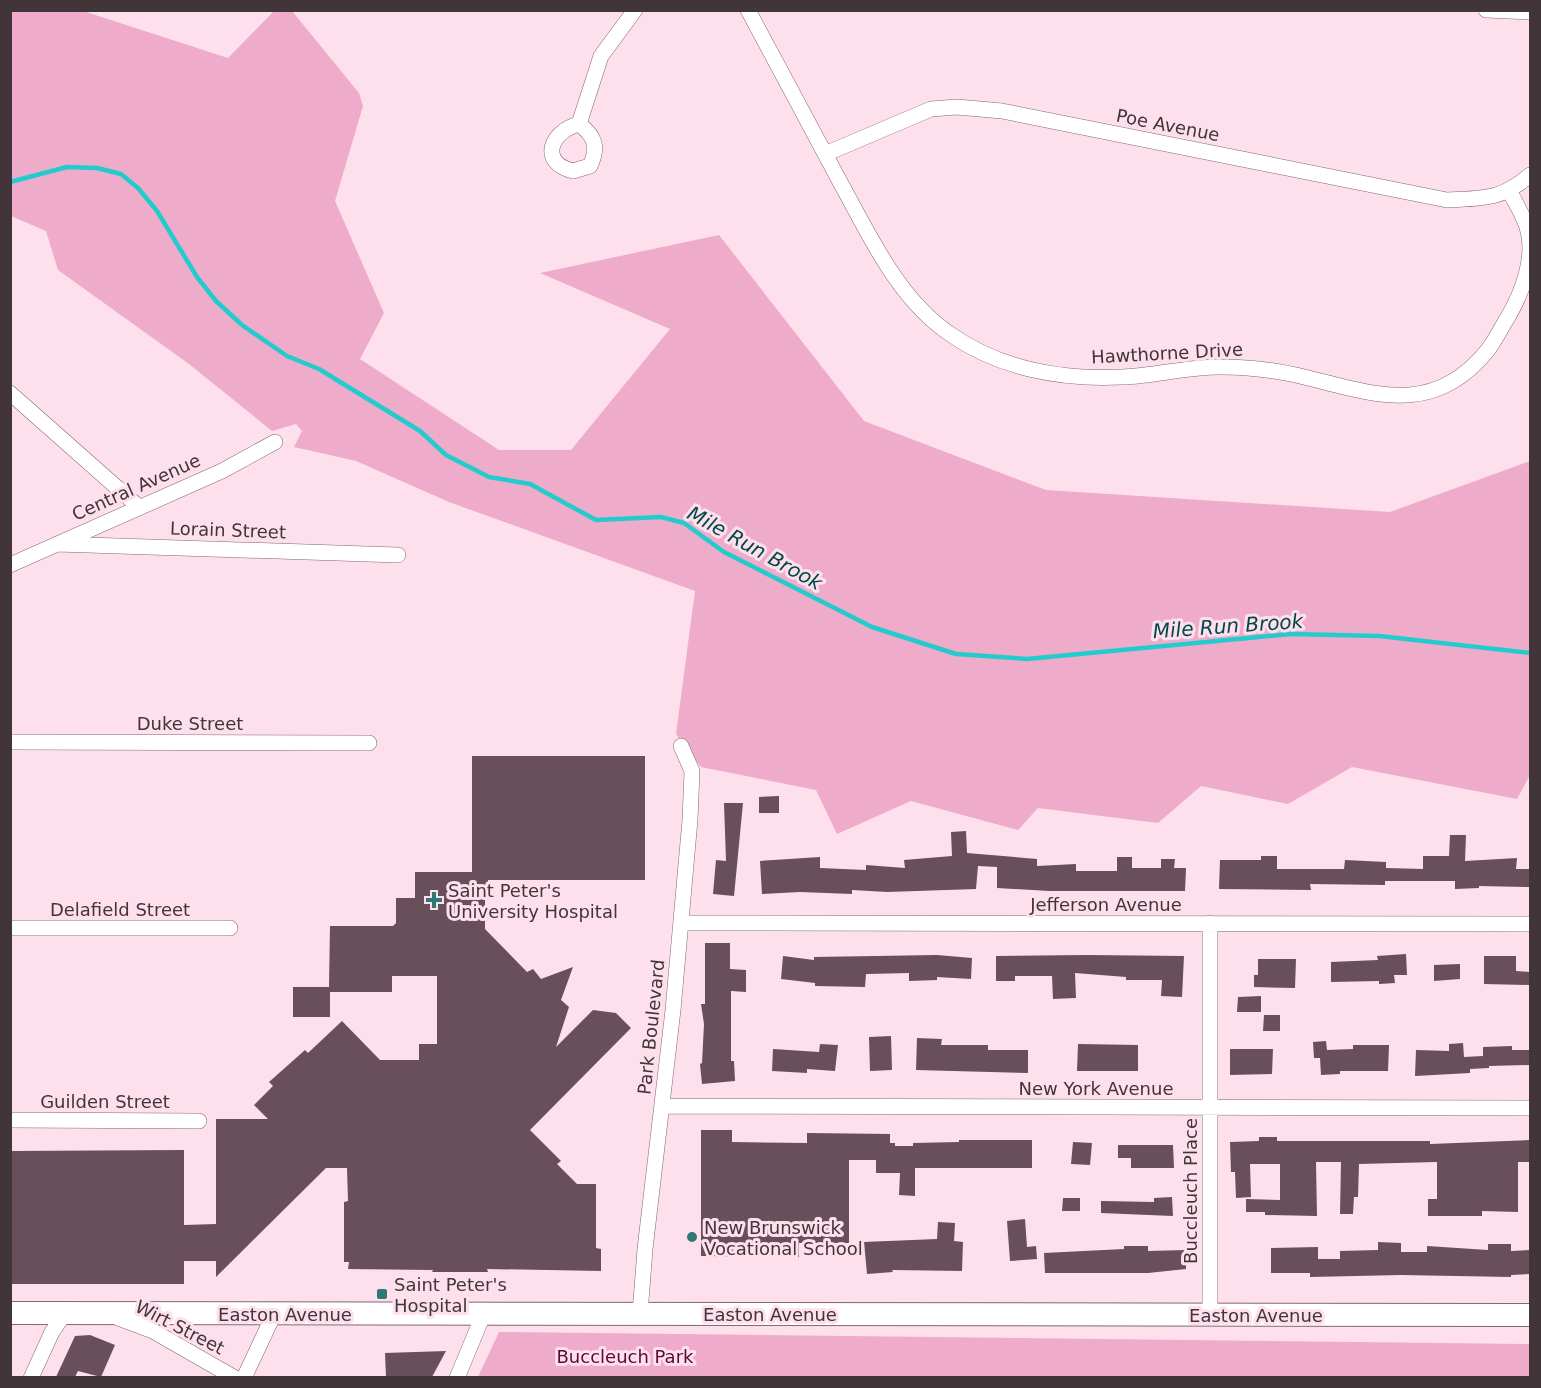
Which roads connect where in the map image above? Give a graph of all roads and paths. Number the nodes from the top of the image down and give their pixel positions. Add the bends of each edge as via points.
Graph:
1 (635, 10) edge
2 (748, 10) edge
3 (1486, 10) edge
4 (1530, 12) edge
5 (579, 124) dead end
6 (825, 154) junction
7 (1530, 175) edge
8 (1509, 190) junction
9 (10, 393) edge
10 (275, 442) dead end
11 (139, 507) junction
12 (57, 544) junction
13 (398, 555) dead end
14 (10, 565) edge
15 (10, 742) edge
16 (369, 743) dead end
17 (681, 746) dead end
18 (681, 923) junction
19 (1210, 923) junction
20 (1530, 924) edge
21 (10, 928) edge
22 (230, 928) dead end
23 (662, 1106) junction
24 (1210, 1107) junction
25 (1530, 1108) edge
26 (10, 1120) edge
27 (199, 1121) dead end
28 (10, 1313) edge
29 (65, 1313) junction
30 (107, 1313) junction
31 (484, 1313) junction
32 (274, 1314) junction
33 (640, 1314) junction
34 (1210, 1315) junction
35 (1530, 1315) edge
36 (31, 1377) edge
37 (235, 1377) edge
38 (244, 1377) edge
39 (458, 1377) edge

1 - 5 street via 601,56
2 - 6 street, Hawthorne Drive
3 - 4 street
6 - 8 street, Poe Avenue via 931,110 957,107 1002,111 1447,200 1492,198
6 - 8 street, Hawthorne Drive via 886,266 929,318 972,347 1022,368 1054,375 1122,377 1220,366 1261,369 1378,396 1428,393 1469,370 1489,349 1518,300 1525,277 1529,237
7 - 8 street
9 - 11 street
10 - 11 street, Central Avenue via 222,471
11 - 12 street, Central Avenue
12 - 13 street, Lorain Street
12 - 14 street, Central Avenue
15 - 16 street, Duke Street
17 - 18 street, Park Boulevard via 692,771
18 - 19 street, Jefferson Avenue
18 - 23 street, Park Boulevard
19 - 20 street, Jefferson Avenue
19 - 24 street, Buccleuch Place
21 - 22 street, Delafield Street
23 - 24 street, New York Avenue
23 - 33 street, Park Boulevard
24 - 25 street, New York Avenue
24 - 34 street, Buccleuch Place
26 - 27 street, Guilden Street
28 - 29 street, Easton Avenue
29 - 30 street, Easton Avenue
29 - 36 street
30 - 32 street, Easton Avenue
30 - 37 street, Wirt Street via 153,1331
31 - 32 street, Easton Avenue
31 - 33 street, Easton Avenue
31 - 39 street
32 - 38 street
33 - 34 street, Easton Avenue
34 - 35 street, Easton Avenue

